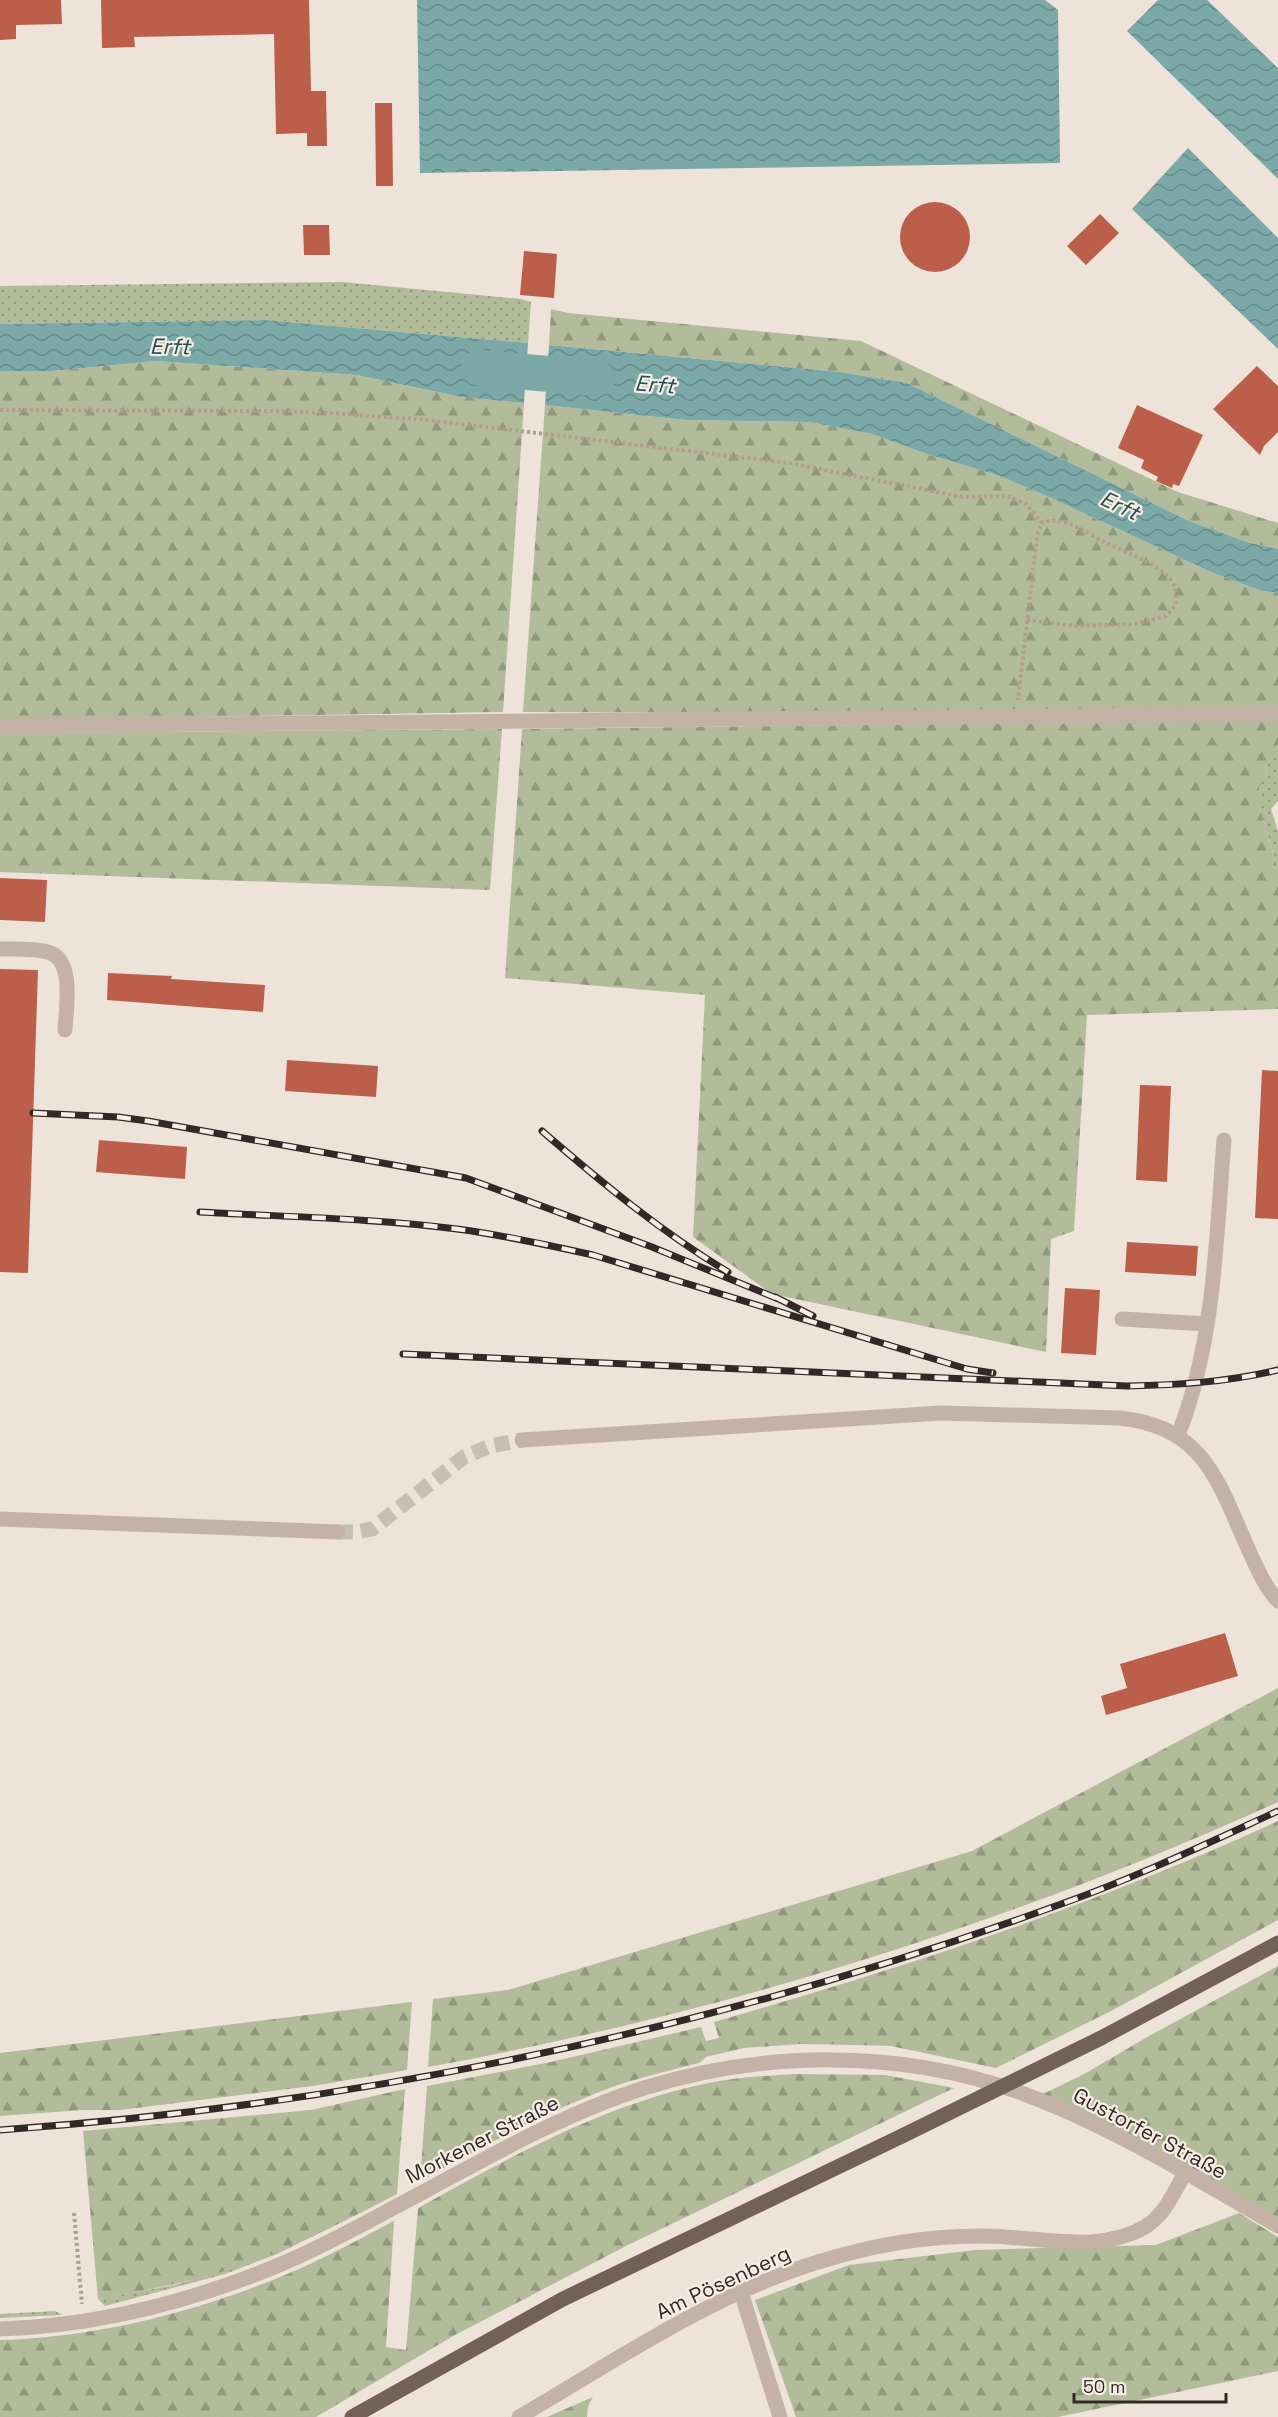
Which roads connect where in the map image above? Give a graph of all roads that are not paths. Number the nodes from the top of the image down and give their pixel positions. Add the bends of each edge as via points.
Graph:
1 (1278, 714) edge
2 (0, 726) edge
3 (0, 949) edge
4 (66, 1030) dead end
5 (1224, 1140) dead end
6 (1122, 1319) dead end
7 (1207, 1324) junction
8 (1178, 1435) junction
9 (522, 1440) tunnel mouth
10 (0, 1519) edge
11 (338, 1532) tunnel mouth
12 (1278, 1601) edge
13 (1278, 1942) edge
14 (998, 2085) joint
15 (1185, 2173) junction
16 (1278, 2226) edge
17 (741, 2292) junction
18 (0, 2329) edge
19 (352, 2417) edge
20 (519, 2417) edge
21 (780, 2417) edge

1 - 2 street
3 - 4 street via 45,951 61,962 67,981
5 - 7 street
6 - 7 street
7 - 8 street via 1191,1398
8 - 9 street via 1136,1420 948,1413
8 - 12 street via 1196,1450 1211,1471 1266,1585
10 - 11 street
13 - 19 main road, bridge via 1101,2038 563,2300
14 - 15 street, Gustorfer Straße via 1072,2114
14 - 18 street, Morkener Straße via 912,2066 842,2060 740,2066 681,2078 617,2098 535,2133 269,2270 169,2302 84,2322
15 - 16 street, Gustorfer Straße
15 - 17 street, Am Pösenberg via 1154,2220 1115,2238 1087,2242 988,2236 895,2244 820,2261
17 - 20 street, Am Pösenberg via 690,2317
17 - 21 street

